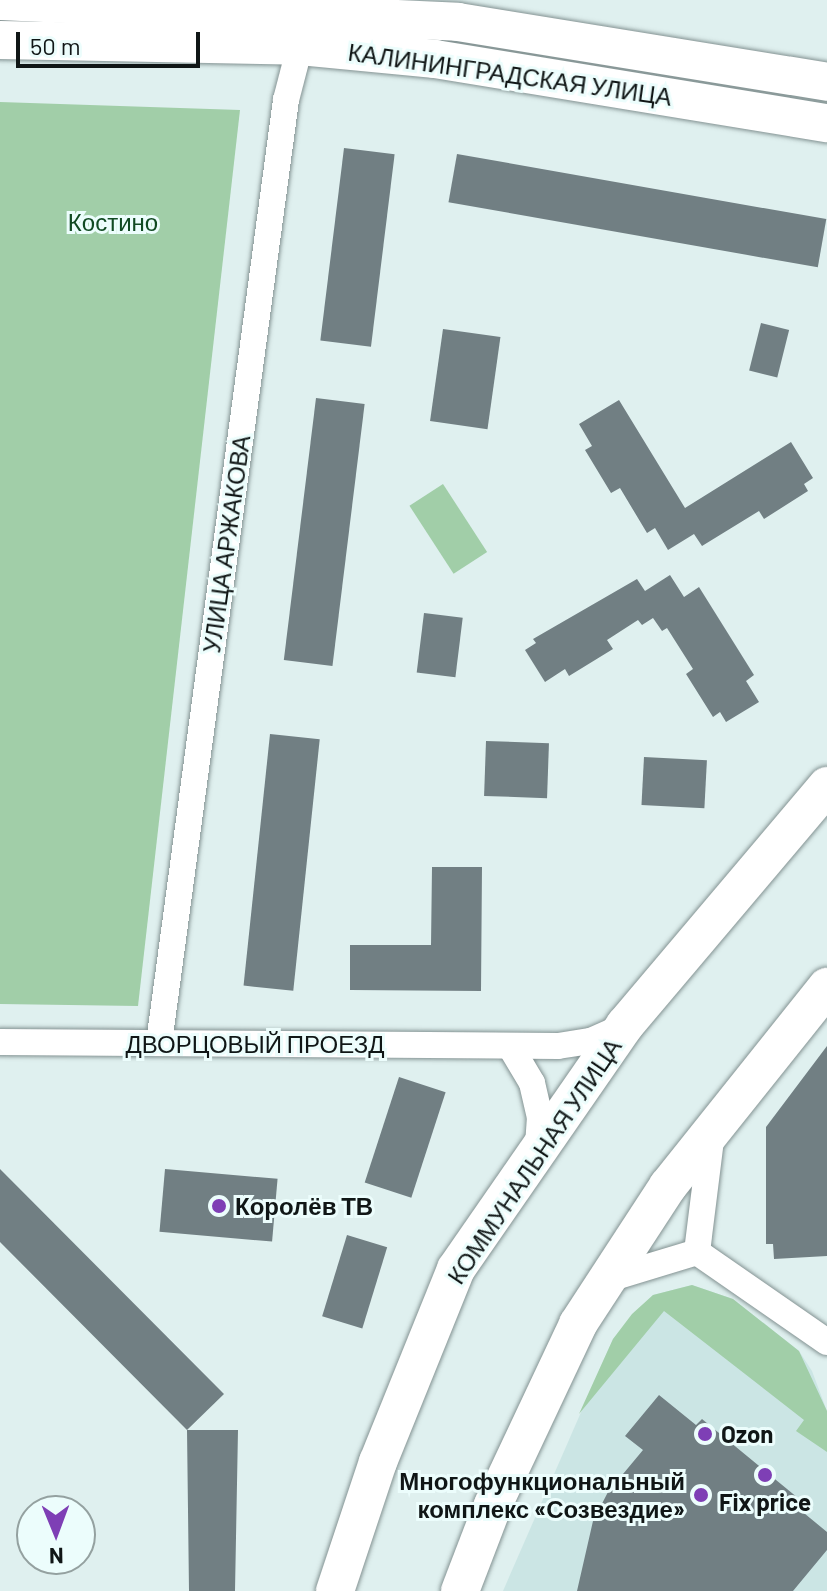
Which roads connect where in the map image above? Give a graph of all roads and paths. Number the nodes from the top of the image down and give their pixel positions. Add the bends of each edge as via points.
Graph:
1 (0, 1) edge
2 (0, 40) edge
3 (300, 46) junction
4 (827, 82) edge
5 (827, 123) edge
6 (827, 786) edge
7 (827, 987) edge
8 (625, 1025) junction
9 (0, 1042) edge
10 (159, 1043) junction
11 (510, 1046) junction
12 (713, 1128) junction
13 (538, 1146) junction
14 (697, 1252) junction
15 (605, 1280) junction
16 (827, 1342) edge
17 (335, 1591) edge
18 (460, 1591) edge

1 - 4 main road, КАЛИНИНГРАДСКАЯ УЛИЦА via 458,22
2 - 3 main road, КАЛИНИНГРАДСКАЯ УЛИЦА
3 - 5 main road, КАЛИНИНГРАДСКАЯ УЛИЦА via 435,59
3 - 10 street, УЛИЦА АРЖАКОВА via 286,100
6 - 8 main road, КОММУНАЛЬНАЯ УЛИЦА
7 - 12 main road
8 - 11 street, ДВОРЦОВЫЙ ПРОЕЗД via 591,1041
8 - 13 main road, КОММУНАЛЬНАЯ УЛИЦА
9 - 10 street, ДВОРЦОВЫЙ ПРОЕЗД
10 - 11 street, ДВОРЦОВЫЙ ПРОЕЗД
11 - 13 street via 532,1083 540,1117
12 - 14 street
12 - 15 main road
13 - 17 main road, КОММУНАЛЬНАЯ УЛИЦА via 456,1269 378,1462
14 - 15 street
14 - 16 street
15 - 18 main road via 578,1324 500,1491

